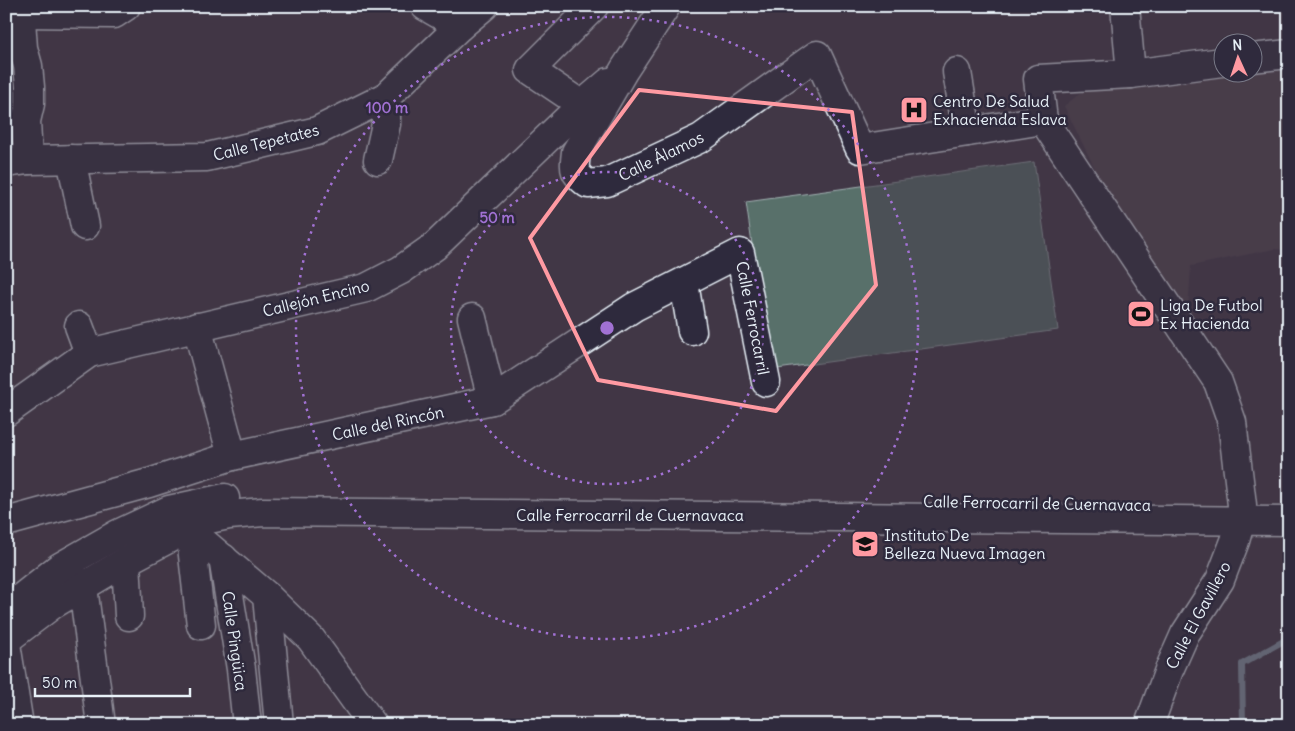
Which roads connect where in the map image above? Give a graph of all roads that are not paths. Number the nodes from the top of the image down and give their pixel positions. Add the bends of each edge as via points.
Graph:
1 (126, 6) edge
2 (426, 6) edge
3 (484, 6) edge
4 (594, 6) edge
5 (666, 6) edge
6 (1125, 6) edge
7 (21, 10) edge
8 (460, 26) junction
9 (1289, 54) edge
10 (1262, 57) edge
11 (1212, 63) edge
12 (624, 70) junction
13 (956, 72) dead end
14 (1131, 74) junction
15 (386, 97) junction
16 (582, 105) junction
17 (1042, 120) junction
18 (968, 132) junction
19 (70, 159) junction
20 (378, 160) dead end
21 (17, 162) edge
22 (85, 226) dead end
23 (740, 253) joint
24 (684, 283) junction
25 (472, 318) dead end
26 (79, 326) dead end
27 (197, 327) junction
28 (692, 331) dead end
29 (89, 353) junction
30 (766, 382) dead end
31 (492, 400) junction
32 (6, 412) edge
33 (232, 456) junction
34 (149, 484) junction
35 (1289, 506) edge
36 (1241, 512) junction
37 (1289, 521) edge
38 (6, 522) edge
39 (182, 522) junction
40 (223, 558) junction
41 (126, 560) junction
42 (60, 567) junction
43 (84, 587) junction
44 (267, 596) junction
45 (6, 610) edge
46 (130, 616) dead end
47 (201, 624) dead end
48 (6, 640) edge
49 (6, 644) edge
50 (18, 725) edge
51 (101, 725) edge
52 (247, 725) edge
53 (279, 725) edge
54 (373, 725) edge
55 (1149, 725) edge

1 - 7 street via 114,14
2 - 8 street
3 - 8 street, Calle Tepetates
4 - 16 street via 530,70
5 - 12 street, Calle Álamos
6 - 14 street
7 - 21 street via 30,104
8 - 15 street, Calle Tepetates
9 - 10 street
11 - 14 street
12 - 16 street, Callejón Encino
12 - 18 street, Calle Álamos via 576,152 574,164 578,177 588,184 607,182 701,138 817,54 860,148
13 - 18 street
14 - 17 street via 1038,79
15 - 19 street, Calle Tepetates via 317,131 207,157
15 - 20 street via 386,124
16 - 27 street, Callejón Encino via 435,246 401,270 366,288
17 - 18 street
17 - 36 street via 1218,382 1232,422
19 - 21 street, Calle Tepetates
19 - 22 street
23 - 24 street, Calle del Rincón
23 - 30 street, Calle Ferrocarril
24 - 28 street
24 - 31 street, Calle del Rincón via 634,307
25 - 31 street
26 - 29 street
27 - 29 street, Callejón Encino
27 - 33 street
29 - 32 street, Callejón Encino
31 - 33 street, Calle del Rincón
33 - 34 street, Calle del Rincón
34 - 38 street, Calle del Rincón
34 - 39 street
35 - 36 street, Calle Ferrocarril de Cuernavaca
36 - 37 street, Calle Ferrocarril de Cuernavaca
36 - 39 street, Calle Ferrocarril de Cuernavaca via 261,495 229,498
36 - 55 street, Calle El Gavillero via 1235,541 1220,580 1185,634
39 - 40 street
39 - 41 street, Calle Ferrocarril de Cuernavaca
39 - 42 street, Calle Ferrocarril de Cuernavaca via 118,534
39 - 47 street
40 - 44 street
40 - 52 street, Calle Pingüica
41 - 43 street, Calle Ferrocarril de Cuernavaca
41 - 46 street
42 - 43 street via 76,576
42 - 45 street, Calle Ferrocarril de Cuernavaca
43 - 48 street, Calle Ferrocarril de Cuernavaca
43 - 51 street
44 - 53 street
44 - 54 street via 311,639
49 - 50 street

